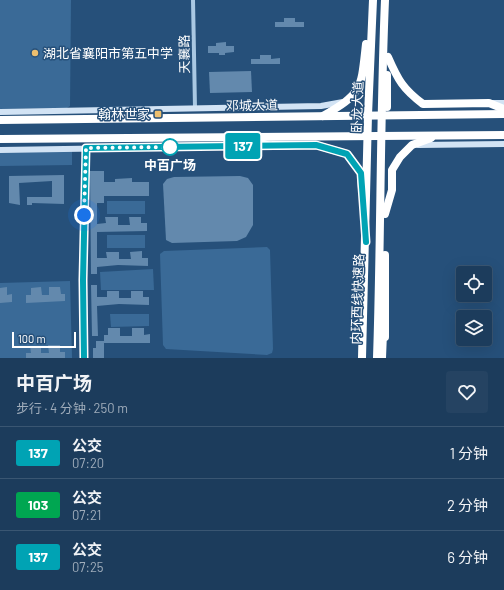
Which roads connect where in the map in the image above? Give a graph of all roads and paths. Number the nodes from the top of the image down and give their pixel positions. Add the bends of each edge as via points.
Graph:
1 (193, 0) edge
2 (372, 0) edge
3 (378, 0) edge
4 (385, 0) edge
5 (390, 0) edge
6 (373, 13) junction
7 (388, 57) junction
8 (347, 102) junction
9 (504, 102) edge
10 (489, 103) junction
11 (195, 108) junction
12 (504, 109) edge
13 (0, 112) edge
14 (504, 114) edge
15 (368, 115) junction
16 (386, 115) junction
17 (322, 116) junction
18 (0, 120) edge
19 (504, 135) edge
20 (438, 136) junction
21 (243, 137) junction
22 (368, 137) junction
23 (386, 137) junction
24 (0, 139) edge
25 (504, 144) edge
26 (412, 145) junction
27 (270, 146) junction
28 (86, 148) junction
29 (0, 150) edge
30 (385, 214) junction
31 (366, 242) junction
32 (385, 243) junction
33 (365, 262) junction
34 (84, 358) edge
35 (361, 358) edge
36 (367, 358) edge
37 (377, 358) edge
38 (383, 358) edge

1 - 11 street, 天襄路
2 - 6 highway, 卧龙大道
3 - 36 highway, 内环西线快速路
4 - 37 highway, 内环西线快速路
5 - 7 highway
6 - 8 highway via 366,43 363,74 357,92
6 - 15 highway, 卧龙大道
7 - 10 highway via 404,88 423,104
7 - 16 highway
8 - 11 street via 321,106
8 - 17 highway
9 - 10 street
10 - 12 highway
11 - 13 street
14 - 16 highway, 邓城大道
15 - 16 highway, 邓城大道
15 - 17 highway, 邓城大道
15 - 22 highway, 卧龙大道
16 - 23 highway
17 - 18 highway, 邓城大道
19 - 20 highway
20 - 23 highway
20 - 26 highway
21 - 22 highway
21 - 24 highway
21 - 27 highway
22 - 23 highway
22 - 31 highway, 卧龙大道
23 - 30 highway
25 - 26 street
26 - 30 highway via 392,170 392,190
27 - 28 street
27 - 31 highway via 316,145 347,154 361,173
28 - 29 street
28 - 34 street
30 - 32 highway
31 - 33 highway, 卧龙大道
32 - 38 highway
32 - 38 highway via 386,301
33 - 35 highway, 卧龙大道
33 - 35 highway

